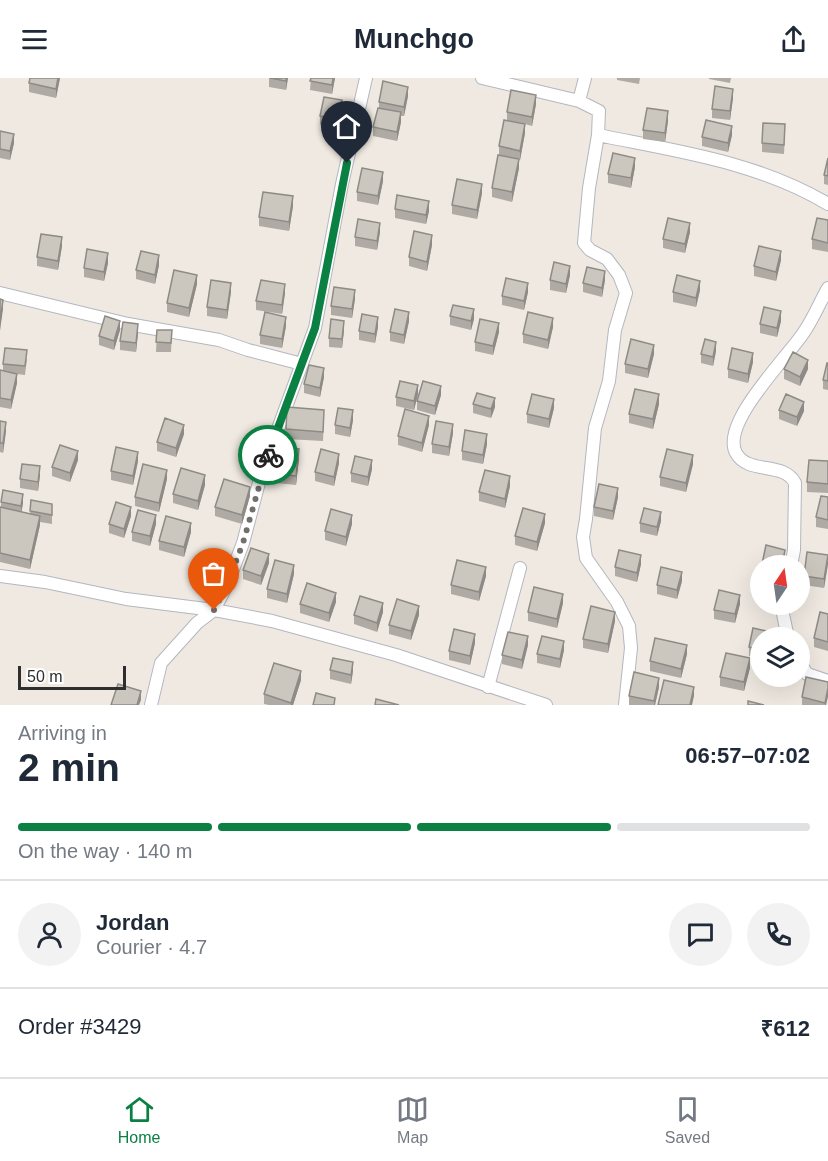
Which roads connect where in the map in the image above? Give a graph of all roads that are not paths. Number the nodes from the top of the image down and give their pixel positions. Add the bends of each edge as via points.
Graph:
1 (366, 78) edge
2 (482, 78) edge
3 (585, 78) edge
4 (579, 101) junction
5 (598, 135) junction
6 (828, 204) edge
7 (828, 288) edge
8 (0, 293) edge
9 (302, 364) junction
10 (793, 555) edge
11 (520, 568) dead end
12 (0, 576) edge
13 (214, 610) junction
14 (810, 675) edge
15 (828, 681) edge
16 (488, 687) junction
17 (151, 705) edge
18 (546, 705) edge
19 (624, 705) edge

1 - 9 street via 315,328
2 - 4 street
3 - 4 street
4 - 5 street via 599,111
5 - 6 street via 734,164 774,177
5 - 19 street via 584,243 608,259 626,293 615,330 609,381 595,428 583,537 586,558 629,626 632,648
7 - 10 street via 805,331 750,399 733,444 744,461 792,476
8 - 9 street via 128,324 219,340
9 - 13 street via 261,475 243,543
11 - 16 street
12 - 13 street
13 - 16 street via 272,621 396,655
13 - 17 street via 161,663
14 - 15 street
16 - 18 street

